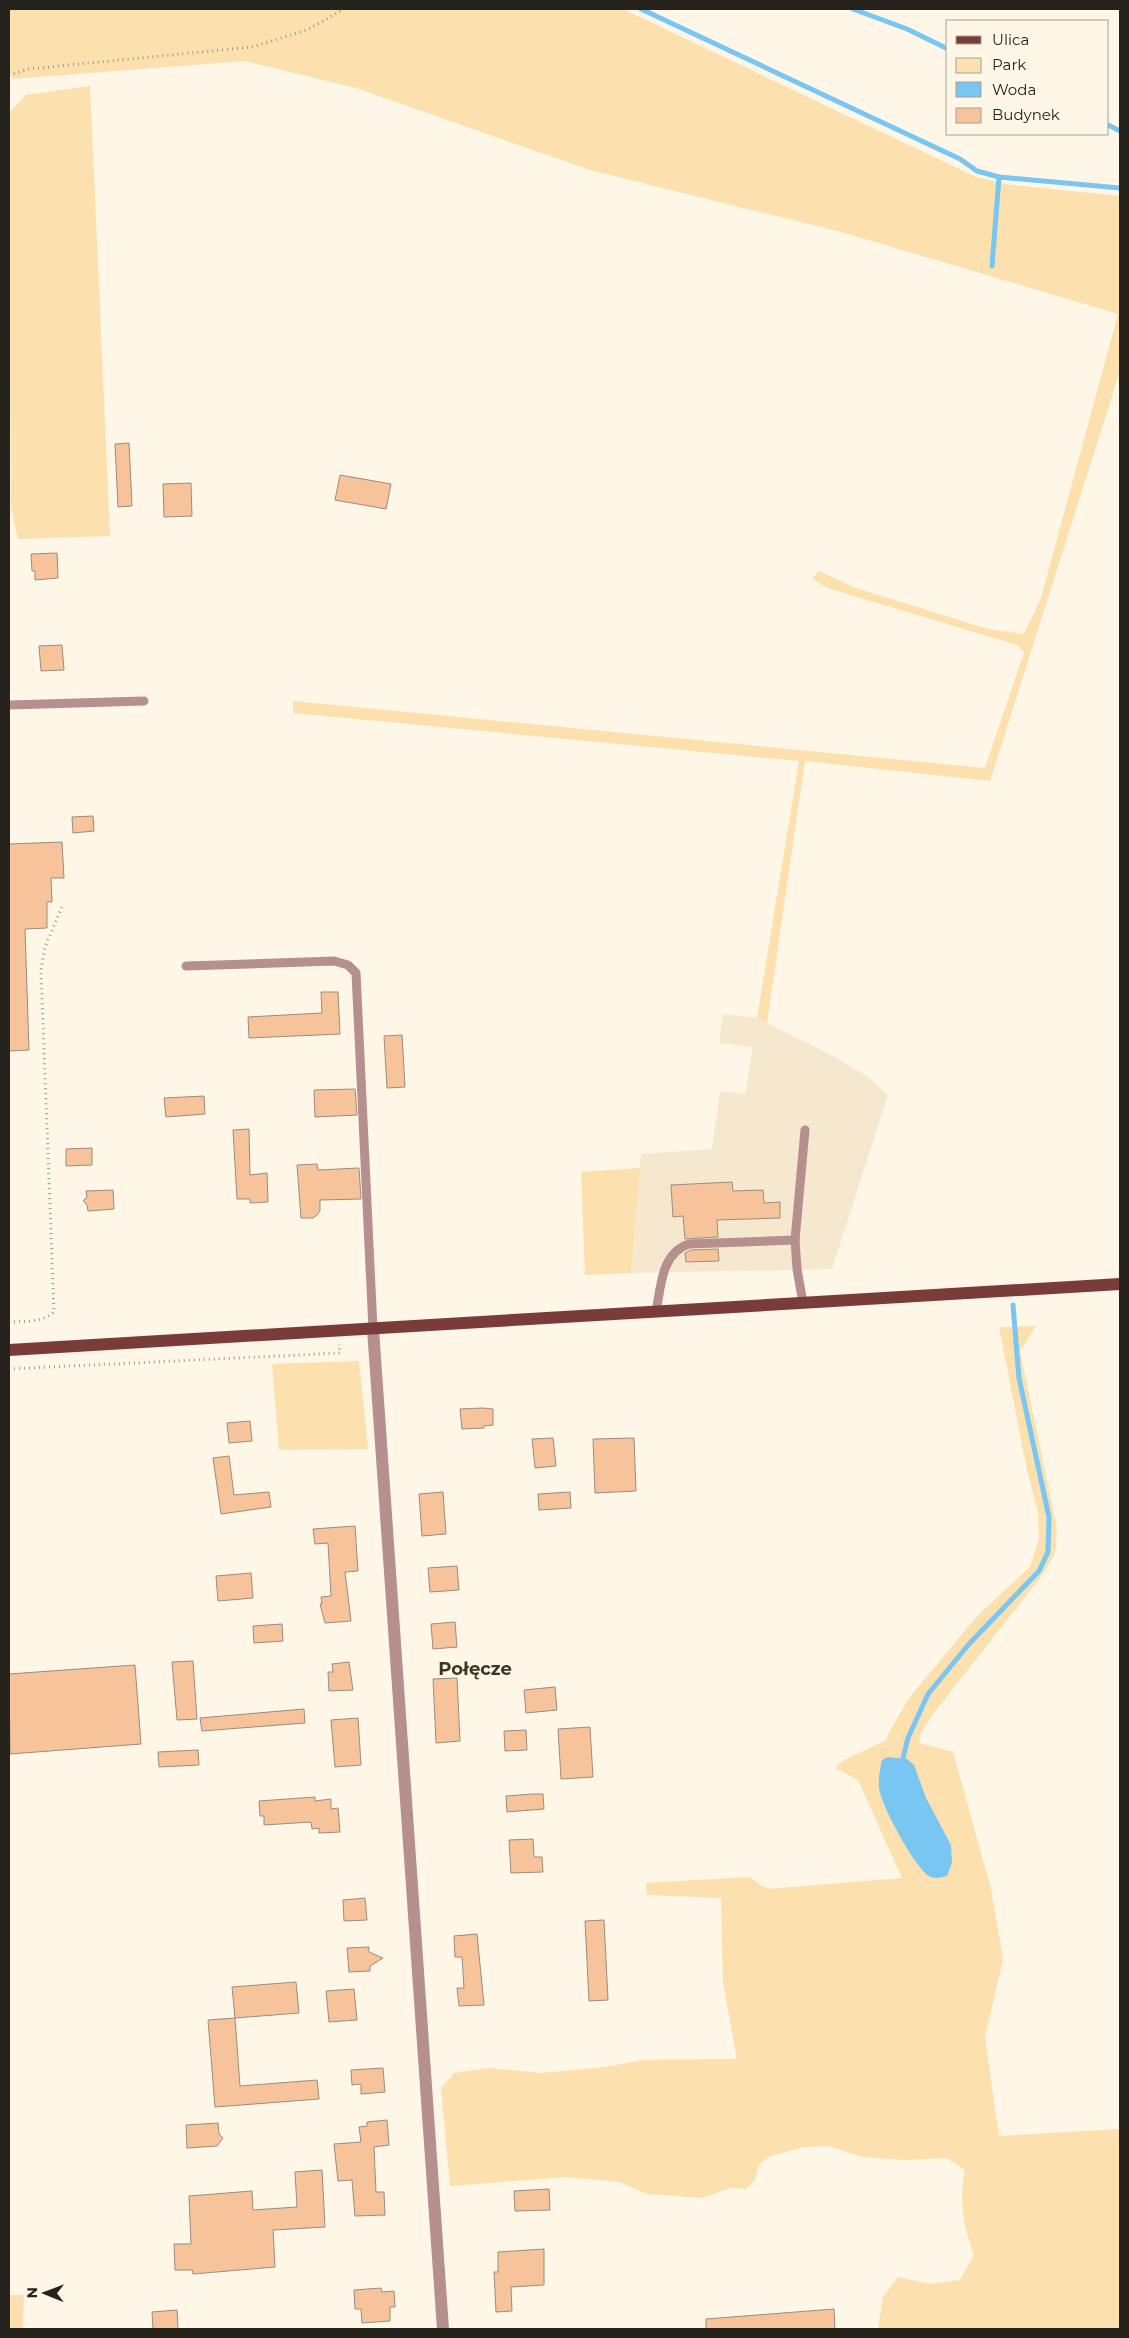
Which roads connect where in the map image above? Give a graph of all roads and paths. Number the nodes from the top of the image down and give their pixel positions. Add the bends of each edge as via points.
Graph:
1 (344, 9) edge
2 (9, 75) edge
3 (144, 701) dead end
4 (9, 705) edge
5 (62, 907) dead end
6 (186, 966) dead end
7 (805, 1130) dead end
8 (796, 1240) junction
9 (1120, 1284) edge
10 (804, 1303) junction
11 (656, 1312) junction
12 (9, 1322) edge
13 (373, 1329) junction
14 (339, 1331) junction
15 (9, 1350) edge
16 (9, 1369) edge
17 (443, 2329) edge

1 - 2 path via 307,30 252,47 28,69
3 - 4 lane
5 - 12 path via 45,947 41,970 54,1312 38,1320
6 - 13 lane via 334,961 348,965 356,973
7 - 8 lane
8 - 10 lane via 797,1269
8 - 11 lane via 690,1244 679,1248 666,1268
9 - 10 main road
10 - 11 main road
11 - 13 main road
13 - 14 main road
13 - 17 street
14 - 15 main road
14 - 16 path via 340,1353

